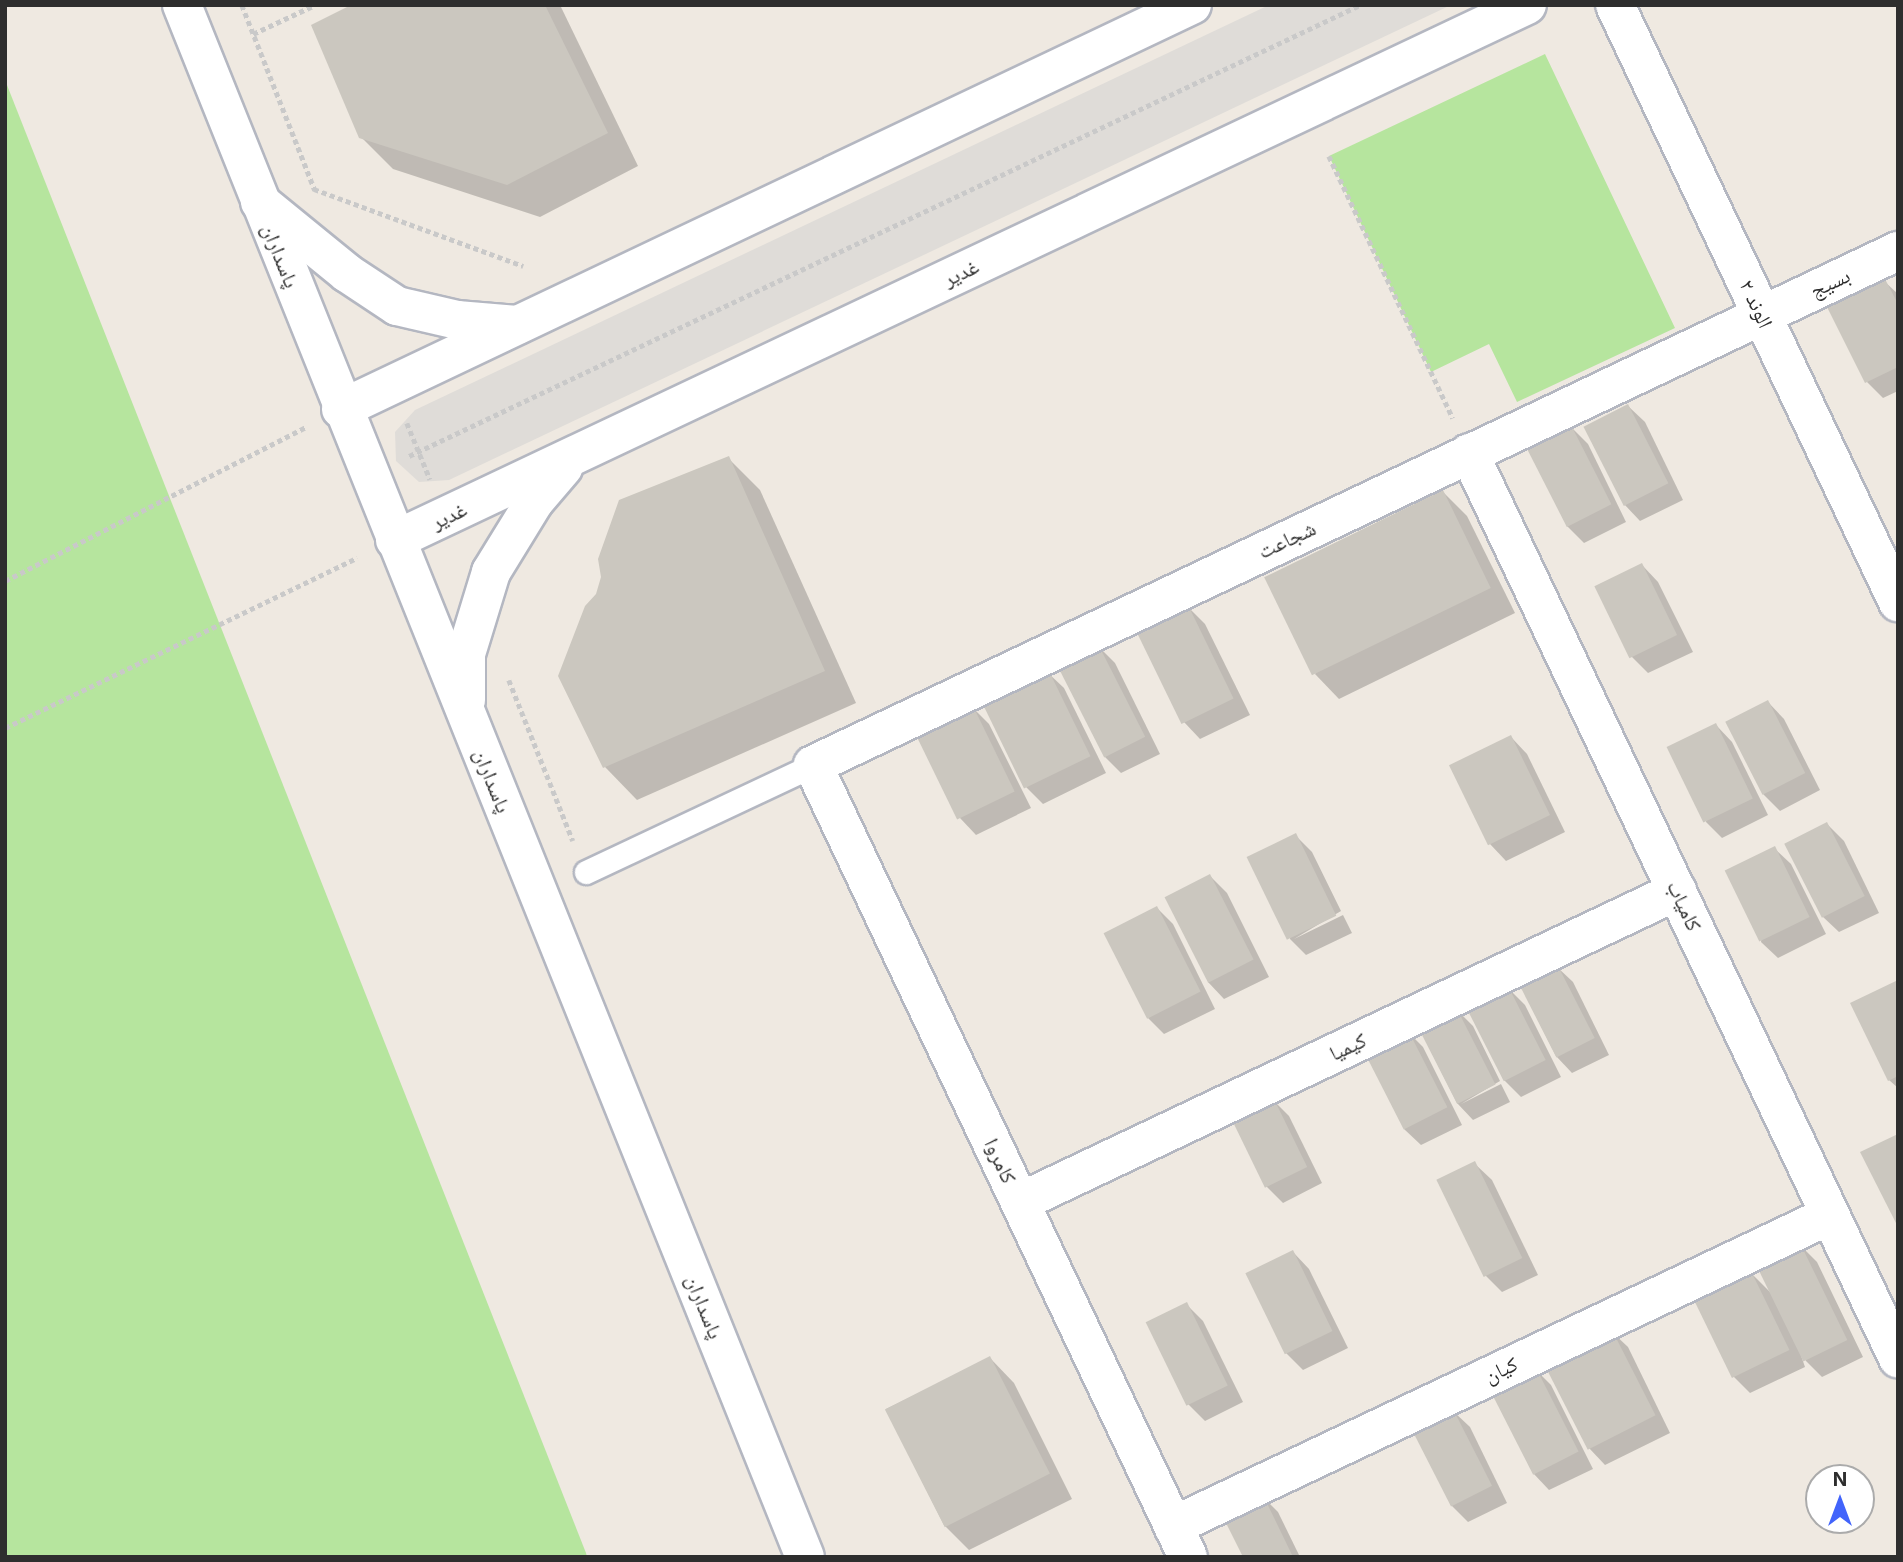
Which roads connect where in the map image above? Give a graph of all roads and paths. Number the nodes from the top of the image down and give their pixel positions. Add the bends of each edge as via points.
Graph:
1 (182, 5) edge
2 (242, 5) edge
3 (315, 5) edge
4 (1192, 5) edge
5 (1360, 5) edge
6 (1527, 5) edge
7 (1615, 5) edge
8 (253, 34) junction
9 (1329, 156) dead end
10 (257, 200) junction
11 (1898, 251) edge
12 (523, 265) dead end
13 (1762, 315) junction
14 (519, 325) junction
15 (341, 409) junction
16 (1469, 453) junction
17 (572, 458) junction
18 (370, 477) junction
19 (395, 540) junction
20 (5, 581) edge
21 (1898, 602) edge
22 (466, 716) junction
23 (5, 728) edge
24 (813, 765) junction
25 (586, 872) dead end
26 (1677, 891) junction
27 (1020, 1202) junction
28 (1830, 1215) junction
29 (1898, 1358) edge
30 (1180, 1541) edge
31 (805, 1557) edge

1 - 10 street, پاسداران
2 - 8 path
3 - 8 path
4 - 14 street
5 - 18 path
6 - 17 street, غدیر
7 - 13 street, الوند ۲
8 - 12 path via 314,189
9 - 16 path
10 - 14 street via 397,306 457,320
10 - 15 street, پاسداران
11 - 13 street, بسیج
13 - 16 street, شجاعت
13 - 21 street, الوند ۲
14 - 15 street
15 - 18 street, پاسداران
15 - 20 path
16 - 24 street, شجاعت
16 - 26 street, کامیاب
17 - 19 street, غدیر
17 - 22 street via 534,502 491,572 466,654
18 - 19 street, پاسداران
19 - 22 street, پاسداران
19 - 23 path
22 - 31 street, پاسداران
24 - 25 lane
24 - 27 street, کامروا
26 - 27 street, کیمیا
26 - 28 street, کامیاب
27 - 30 street, کامروا
28 - 29 street, کامیاب
28 - 30 street, کیان

